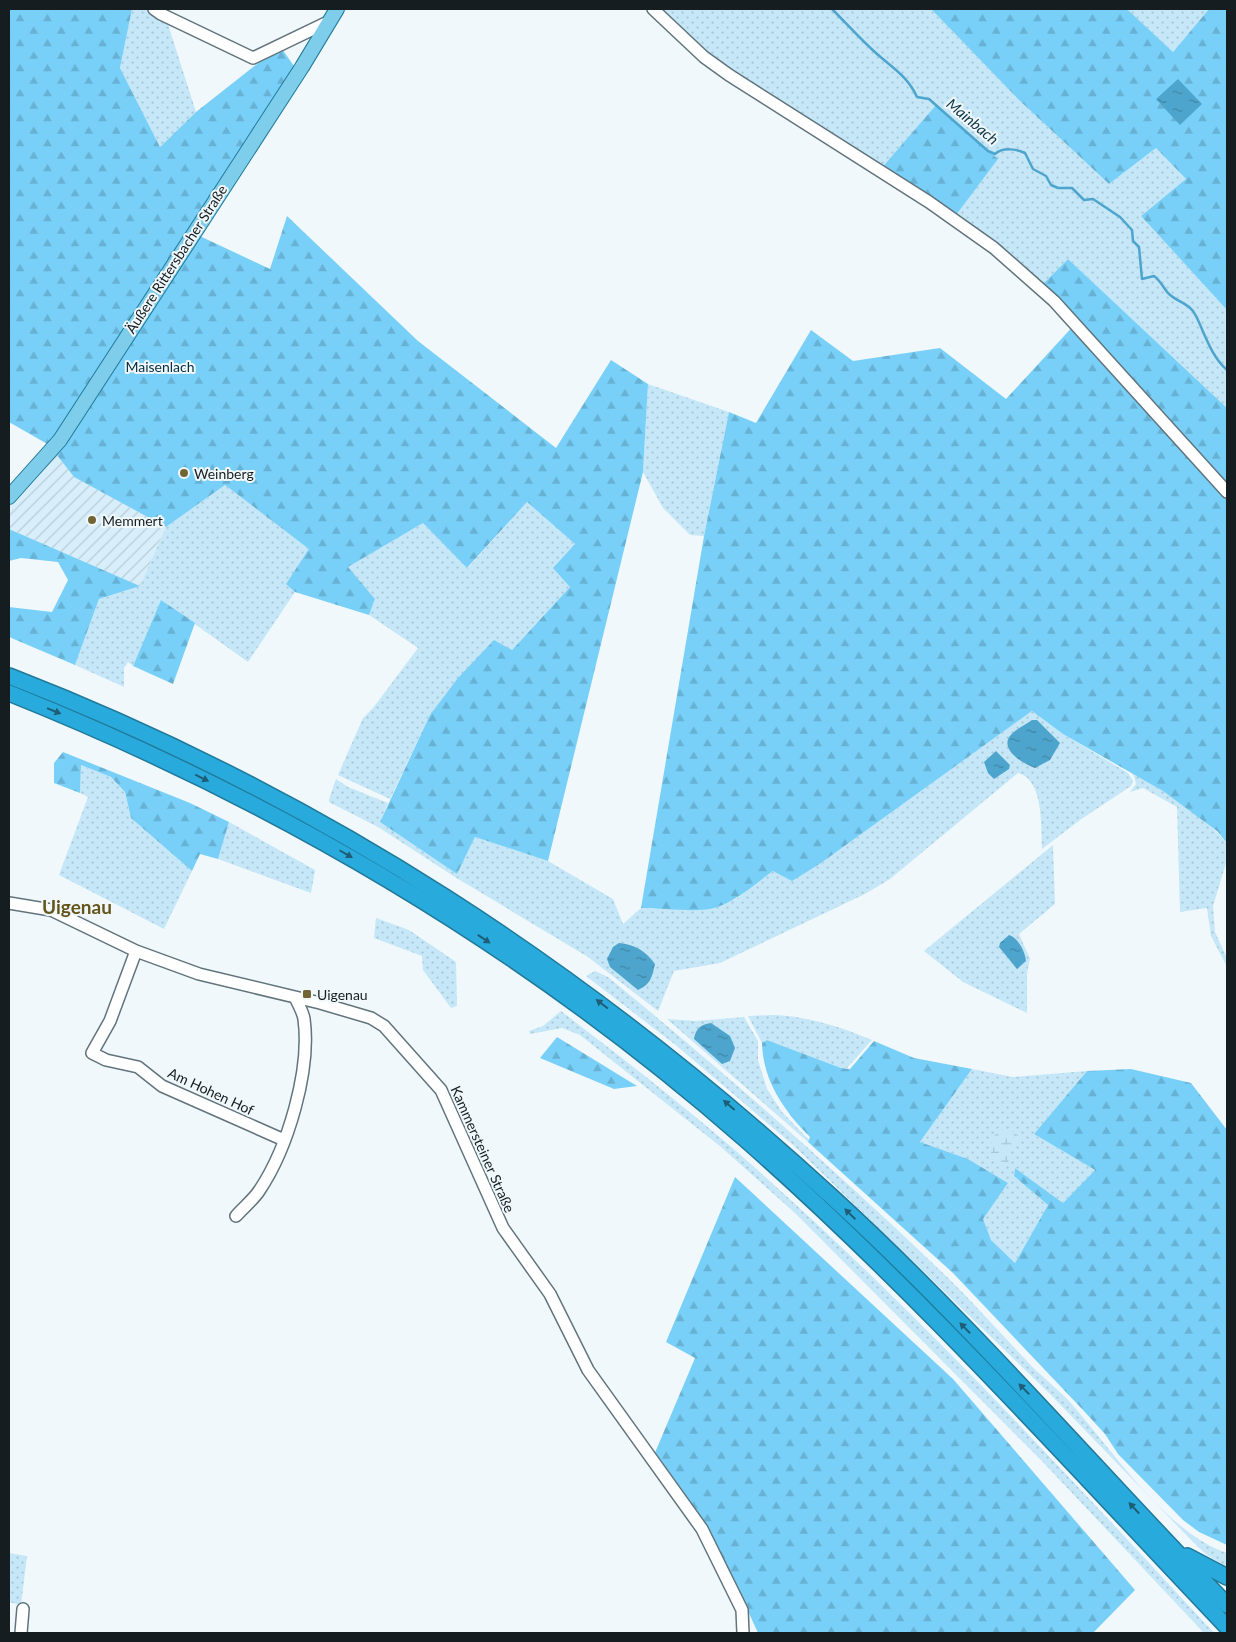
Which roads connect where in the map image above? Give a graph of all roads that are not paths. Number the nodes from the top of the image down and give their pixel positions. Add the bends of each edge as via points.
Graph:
1 (154, 9) edge
2 (653, 9) edge
3 (334, 15) edge
4 (1227, 492) edge
5 (9, 498) edge
6 (9, 676) edge
7 (9, 693) edge
8 (9, 903) edge
9 (136, 951) junction
10 (295, 997) junction
11 (284, 1140) junction
12 (236, 1216) dead end
13 (1168, 1544) junction
14 (1227, 1577) edge
15 (1227, 1605) edge
16 (23, 1609) dead end
17 (1227, 1627) edge
18 (21, 1633) edge
19 (743, 1633) edge

1 - 3 street via 252,58
2 - 4 street via 704,57 729,75 929,202 1015,265 1054,301
3 - 5 main road, Äußere Rittersbacher Straße via 60,440
13 -> 6 highway via 932,1293 835,1199 702,1082 602,1003 455,902 304,812 173,745
7 -> 17 highway via 176,765 308,832 434,907 594,1017 745,1140 863,1248
8 - 9 street, Kammersteiner Straße via 51,910
9 - 10 street, Kammersteiner Straße via 200,974
9 - 11 street, Am Hohen Hof via 110,1021 92,1053 106,1060 138,1067 162,1086
10 - 11 street via 304,1017 305,1058
10 - 19 street, Kammersteiner Straße via 371,1018 384,1026 441,1090 503,1228 550,1294 588,1370 702,1529 742,1610
11 - 12 street via 258,1192
13 - 14 highway
13 - 15 highway
16 - 18 street

